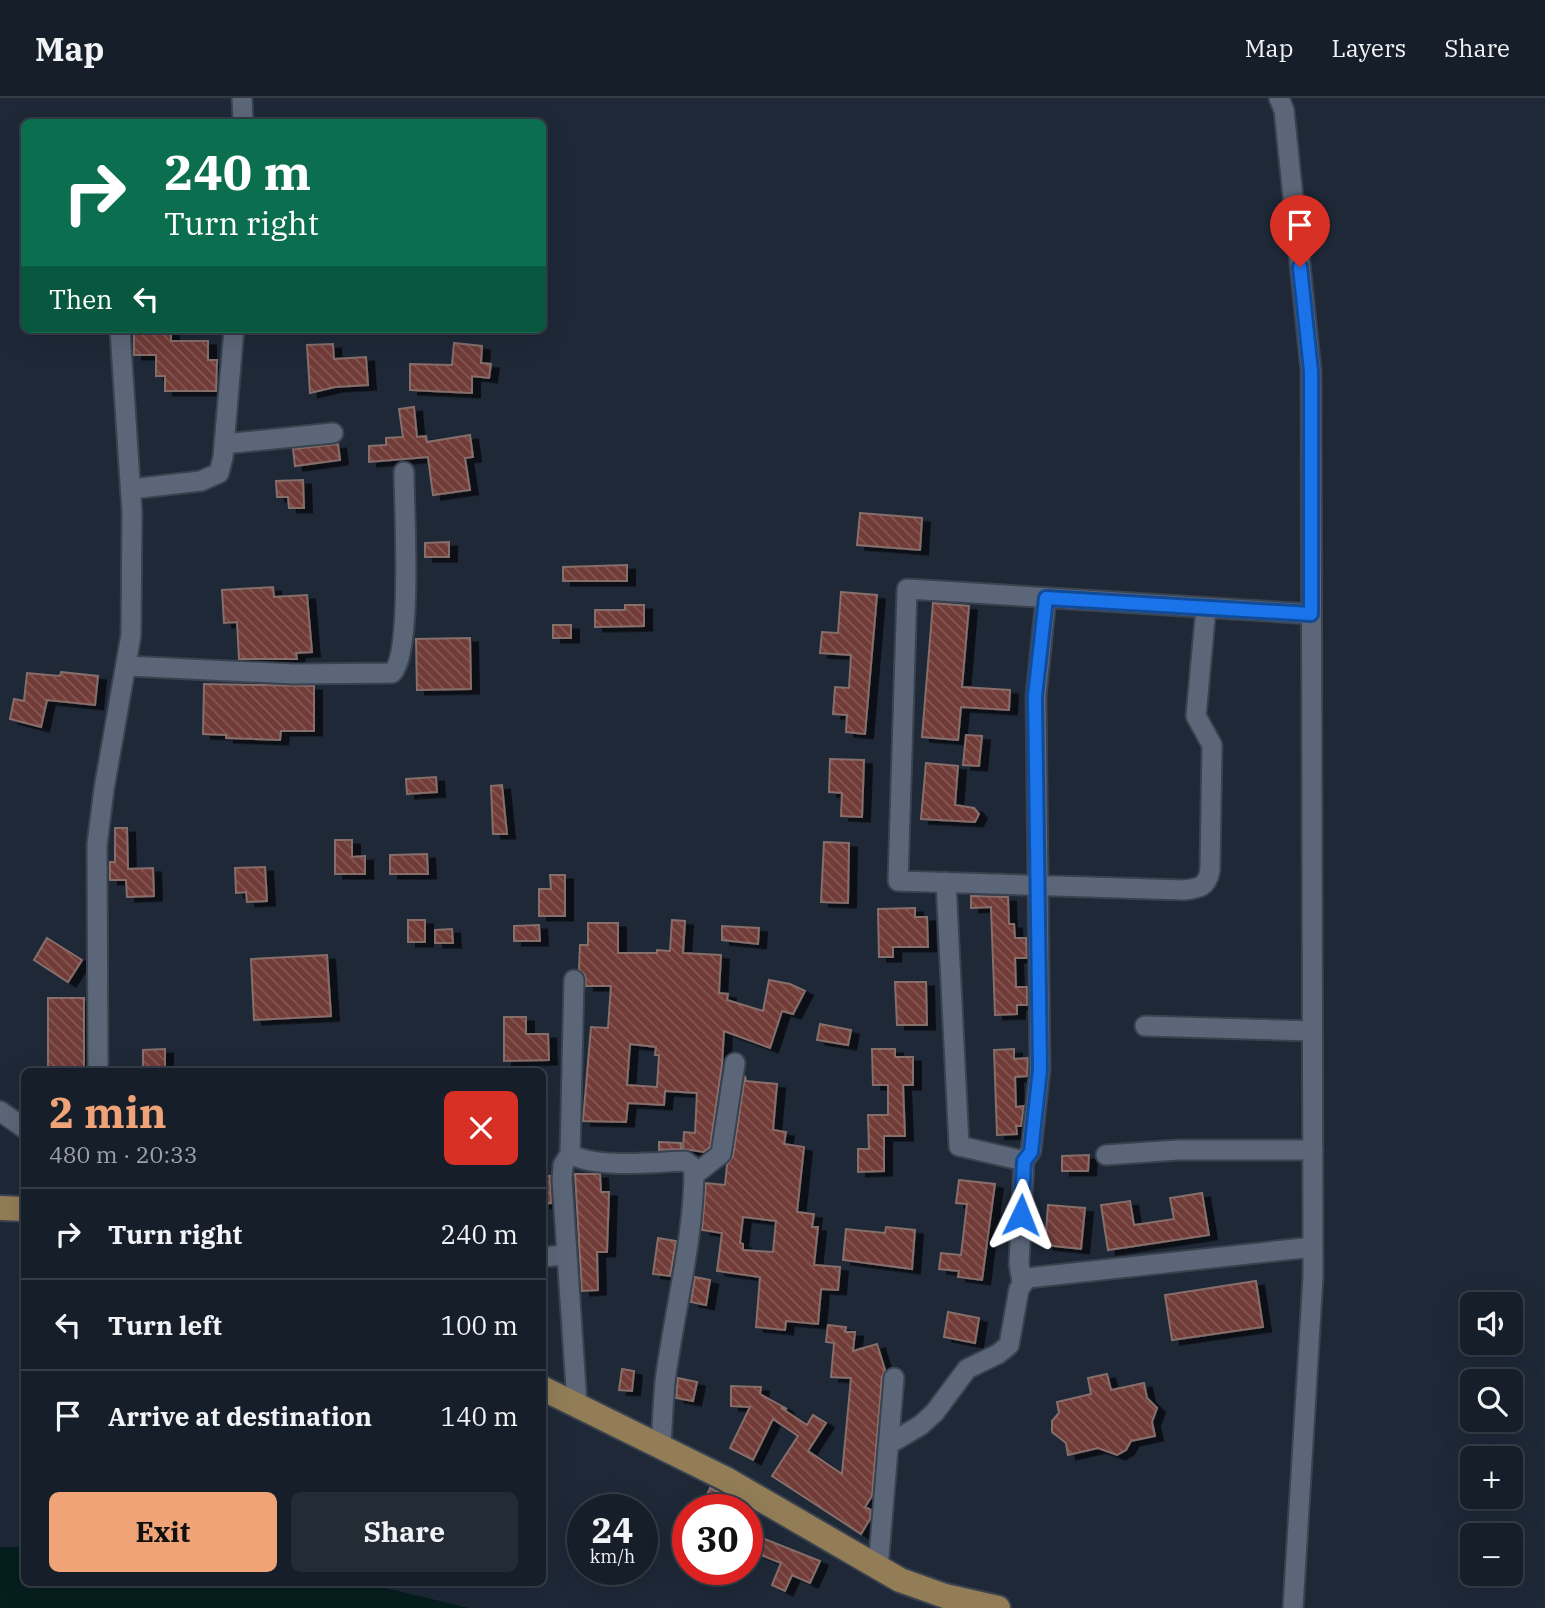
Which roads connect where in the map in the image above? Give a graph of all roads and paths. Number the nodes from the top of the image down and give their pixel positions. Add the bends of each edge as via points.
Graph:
1 (242, 98) edge
2 (1279, 98) edge
3 (243, 119) edge
4 (120, 333) edge
5 (234, 333) edge
6 (333, 433) dead end
7 (224, 444) junction
8 (404, 472) dead end
9 (131, 488) junction
10 (1046, 598) junction
11 (1206, 608) junction
12 (1311, 614) junction
13 (127, 666) junction
14 (946, 882) junction
15 (1040, 885) junction
16 (574, 980) dead end
17 (1146, 1026) dead end
18 (1312, 1031) junction
19 (735, 1063) dead end
20 (98, 1068) edge
21 (0, 1111) edge
22 (21, 1126) edge
23 (1313, 1150) junction
24 (570, 1154) junction
25 (1106, 1155) dead end
26 (1024, 1161) junction
27 (694, 1175) junction
28 (0, 1208) edge
29 (21, 1209) edge
30 (1313, 1247) junction
31 (566, 1255) junction
32 (546, 1257) edge
33 (1022, 1282) junction
34 (894, 1378) dead end
35 (546, 1390) edge
36 (577, 1404) junction
37 (889, 1444) junction
38 (660, 1447) junction
39 (878, 1568) junction
40 (998, 1608) edge
41 (1293, 1608) edge

1 - 3 street
2 - 12 street via 1284,110 1311,371
4 - 9 street
5 - 7 street
6 - 7 street
7 - 9 street via 219,473 210,480
8 - 13 street via 405,604 401,659 393,673 294,674
9 - 13 street
10 - 11 street
10 - 14 street via 907,589 898,881
10 - 15 street via 1035,696
11 - 12 street
11 - 15 street via 1196,716 1212,745 1208,882 1202,888 1184,890
12 - 18 street
13 - 20 street via 97,845
14 - 15 street
14 - 26 street via 959,1146
15 - 26 street via 1040,1069 1031,1152
16 - 24 street
17 - 18 street
18 - 23 street
19 - 27 street via 722,1154
21 - 22 street
23 - 25 street
23 - 30 street
24 - 27 street via 583,1160 685,1161 692,1164
24 - 31 street via 562,1180
26 - 33 street
27 - 38 street
28 - 29 main road
30 - 33 street via 1034,1276
30 - 41 street
31 - 32 street
31 - 36 street
33 - 37 street via 1009,1345 967,1368 928,1419
34 - 37 street
35 - 36 main road
36 - 38 main road
37 - 39 street
38 - 39 main road via 726,1479
39 - 40 main road via 945,1596

